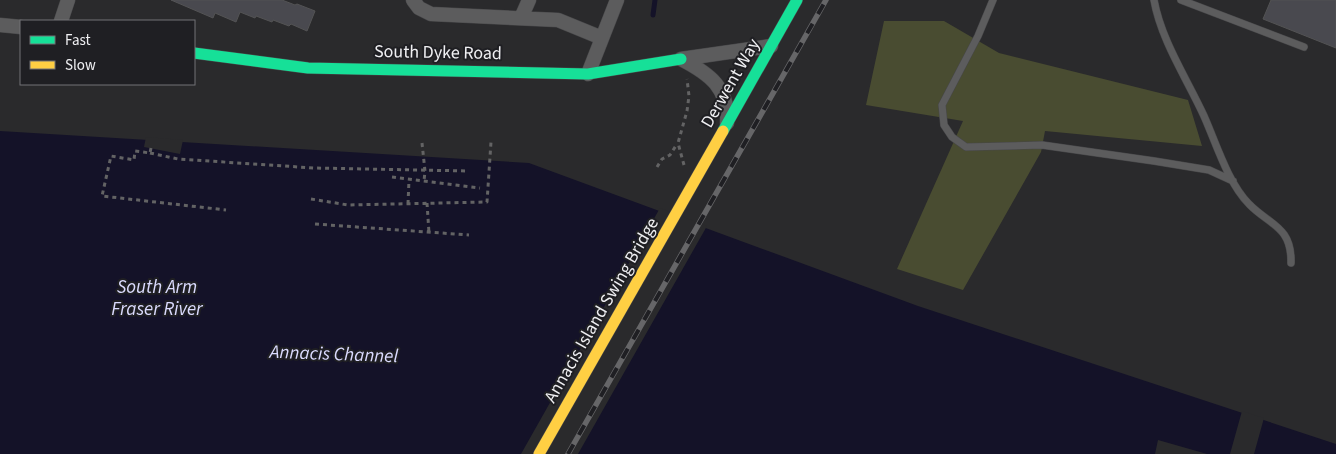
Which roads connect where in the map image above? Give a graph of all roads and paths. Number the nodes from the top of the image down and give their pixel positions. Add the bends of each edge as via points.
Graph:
1 (68, 0) edge
2 (413, 0) edge
3 (529, 0) edge
4 (618, 0) edge
5 (797, 0) edge
6 (993, 0) edge
7 (1154, 0) edge
8 (1181, 0) edge
9 (521, 18) junction
10 (61, 20) edge
11 (0, 25) edge
12 (20, 28) edge
13 (602, 38) junction
14 (771, 46) junction
15 (1304, 47) dead end
16 (195, 53) edge
17 (681, 60) junction
18 (588, 74) junction
19 (685, 74) dead end
20 (727, 123) junction
21 (491, 142) dead end
22 (422, 143) dead end
23 (678, 143) junction
24 (152, 148) dead end
25 (150, 154) junction
26 (684, 166) dead end
27 (656, 167) dead end
28 (425, 171) junction
29 (469, 172) dead end
30 (392, 177) dead end
31 (409, 180) junction
32 (424, 180) junction
33 (1233, 181) junction
34 (693, 183) joint
35 (480, 188) dead end
36 (311, 199) dead end
37 (428, 203) junction
38 (408, 204) junction
39 (226, 210) dead end
40 (316, 224) dead end
41 (429, 233) junction
42 (469, 236) dead end
43 (1291, 263) dead end
44 (539, 454) edge

1 - 10 street
2 - 9 street via 431,14
3 - 9 street
4 - 13 street
5 - 14 main road, Derwent Way
6 - 33 lane via 942,105 944,124 952,137 966,147 1042,145 1209,170
7 - 33 lane via 1160,26
8 - 15 lane
9 - 13 street via 558,20
11 - 12 street
13 - 18 street
14 - 17 street, South Dyke Road
14 - 20 main road, Derwent Way
16 - 18 main road, South Dyke Road via 308,68
17 - 18 main road, South Dyke Road
17 - 20 street via 703,72 717,86 728,110
19 - 23 path via 689,96
20 - 34 main road, Derwent Way
21 - 37 path via 487,202
22 - 28 path
23 - 26 path
23 - 27 path
24 - 25 path
25 - 28 path via 256,164
25 - 39 path via 135,151 134,160 111,156 102,196
28 - 29 path
28 - 32 path
30 - 31 path
31 - 32 path
31 - 38 path
32 - 35 path
33 - 43 lane via 1248,204 1277,225 1286,236 1292,254
34 - 44 main road, Annacis Island Swing Bridge
36 - 38 path via 348,205
37 - 38 path
37 - 41 path
40 - 41 path
41 - 42 path

